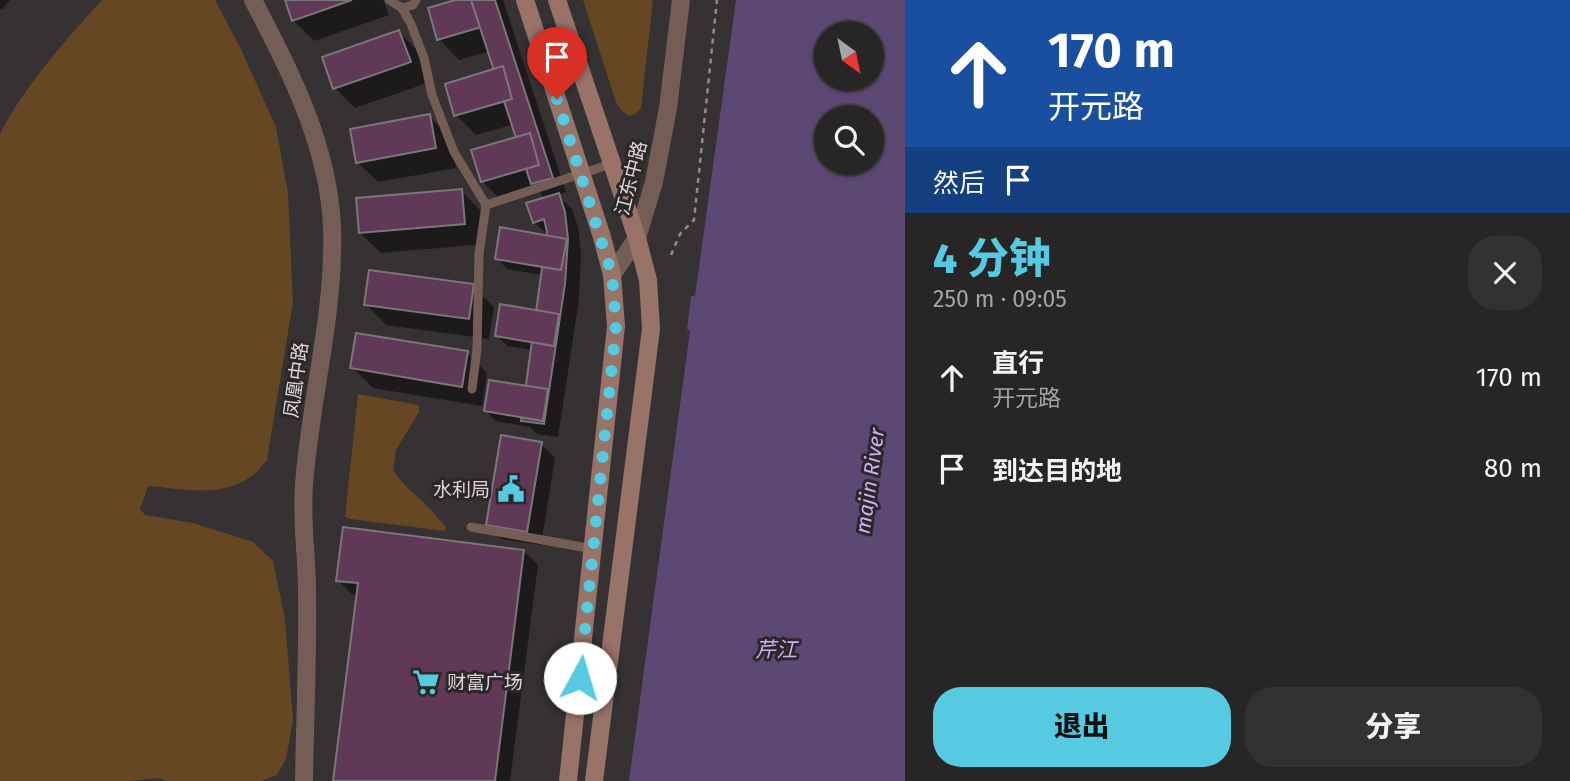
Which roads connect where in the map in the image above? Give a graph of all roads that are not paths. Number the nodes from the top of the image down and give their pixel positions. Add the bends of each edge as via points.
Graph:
1 (242, 0) edge
2 (253, 0) edge
3 (389, 0) edge
4 (416, 0) edge
5 (525, 0) edge
6 (557, 0) edge
7 (681, 0) edge
8 (402, 8) junction
9 (611, 164) junction
10 (581, 174) junction
11 (486, 205) junction
12 (637, 238) junction
13 (612, 275) junction
14 (325, 322) junction
15 (472, 390) dead end
16 (471, 527) dead end
17 (594, 549) junction
18 (304, 781) edge
19 (568, 781) edge
20 (594, 781) edge

1 - 14 street via 284,81 315,176
2 - 14 street, 凤凰中路 via 283,56 319,150 332,227
3 - 8 lane
4 - 8 lane
5 - 10 main road
6 - 9 main road
7 - 12 street, 江东中路 via 668,108 654,182
8 - 11 lane via 424,58 432,95 454,152
9 - 10 lane
9 - 12 main road
10 - 11 lane
10 - 13 main road
11 - 15 lane
12 - 13 street
12 - 20 main road, 江东中路 via 648,280 651,329
13 - 17 main road via 616,326
14 - 18 street, 凤凰中路 via 302,528 307,589
16 - 17 lane
17 - 19 main road

